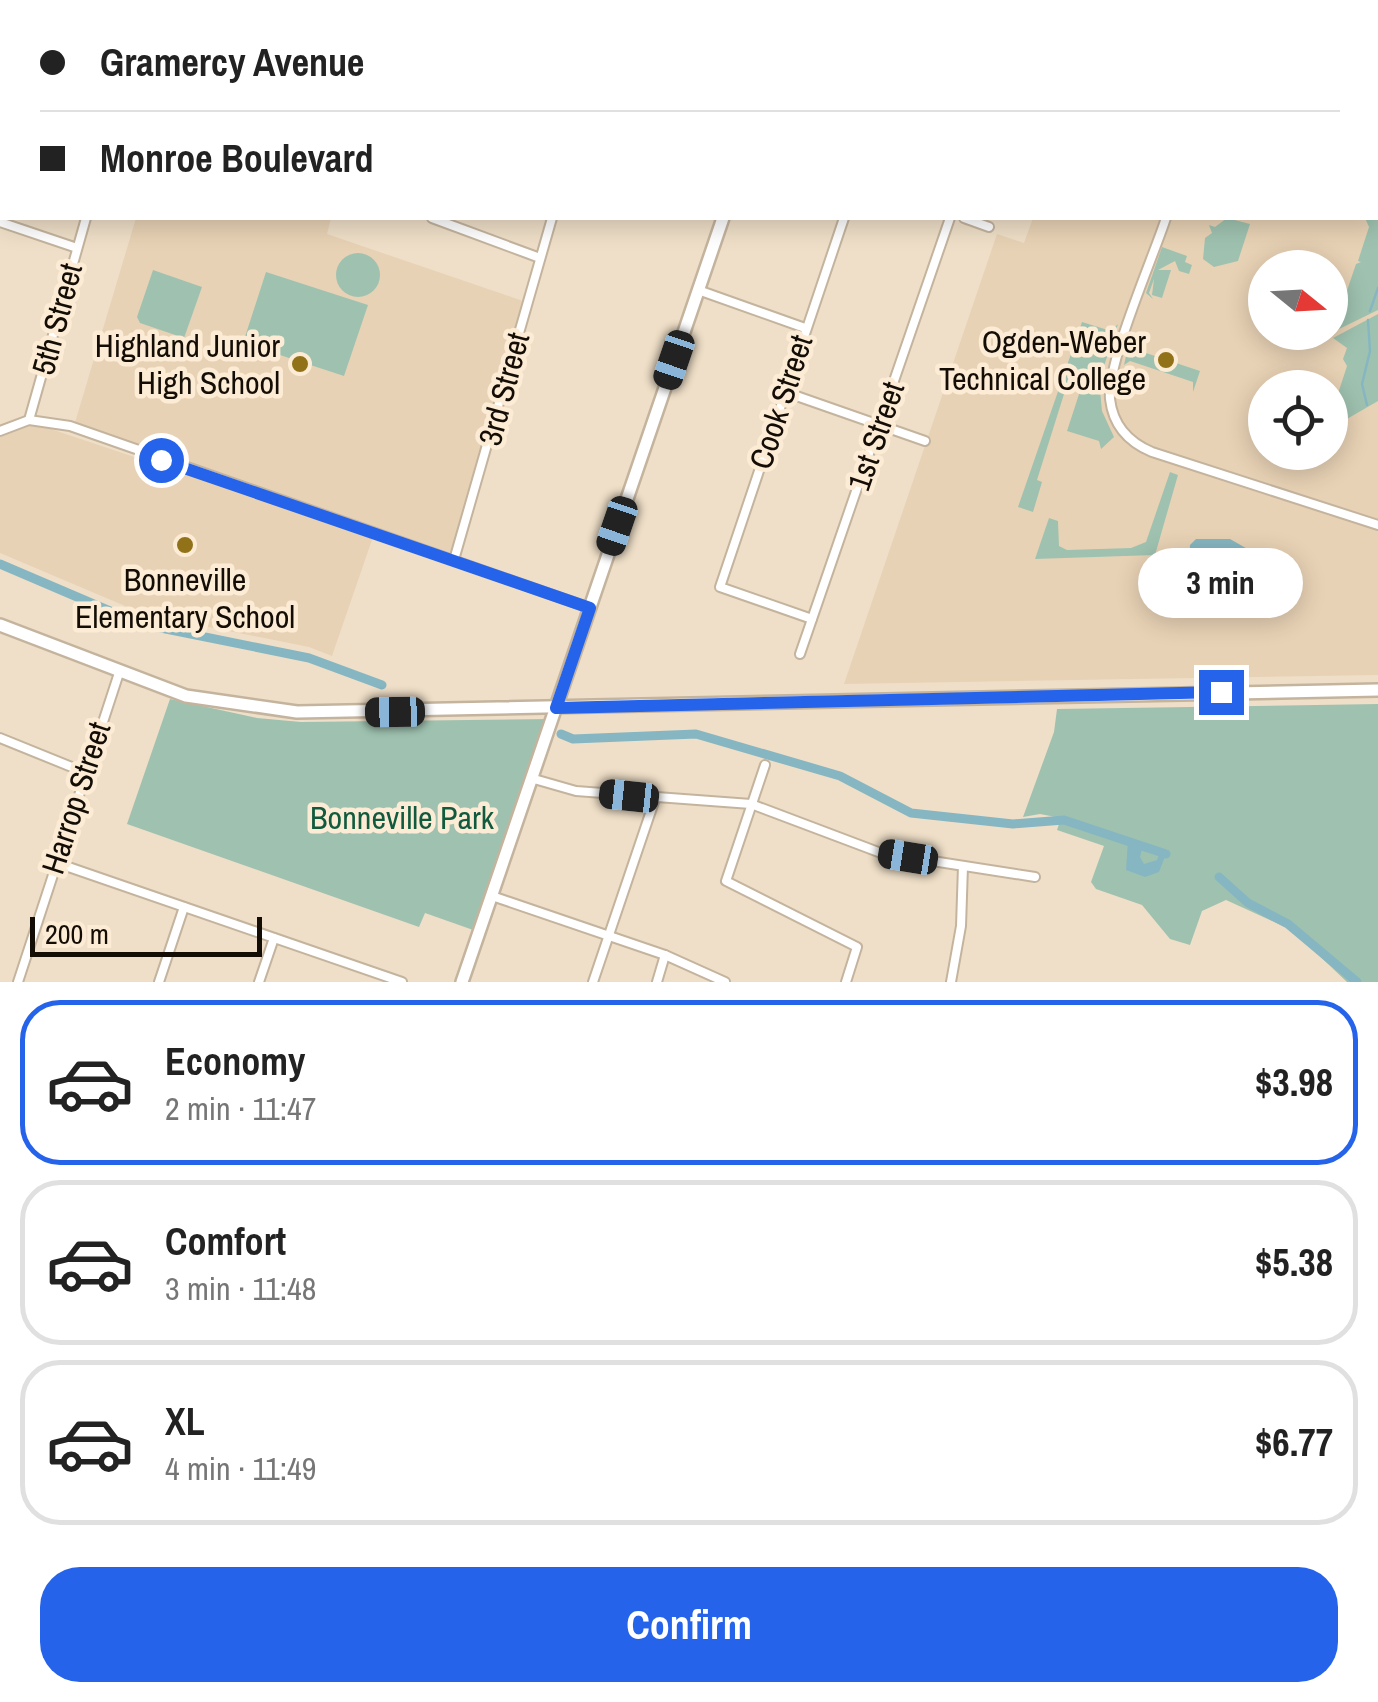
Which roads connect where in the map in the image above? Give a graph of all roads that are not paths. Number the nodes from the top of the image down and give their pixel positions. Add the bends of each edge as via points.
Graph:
1 (85, 220) edge
2 (437, 220) edge
3 (551, 220) edge
4 (722, 220) edge
5 (843, 220) edge
6 (949, 220) edge
7 (970, 220) edge
8 (1165, 220) edge
9 (0, 222) edge
10 (989, 226) dead end
11 (77, 248) junction
12 (540, 258) junction
13 (698, 290) junction
14 (805, 328) junction
15 (785, 392) junction
16 (29, 420) junction
17 (880, 426) junction
18 (0, 432) edge
19 (925, 441) dead end
20 (1378, 525) edge
21 (454, 560) junction
22 (590, 608) junction
23 (812, 619) junction
24 (0, 625) edge
25 (800, 654) dead end
26 (119, 672) junction
27 (1378, 690) edge
28 (556, 708) junction
29 (0, 738) edge
30 (765, 765) dead end
31 (84, 772) junction
32 (534, 779) junction
33 (655, 799) junction
34 (751, 804) junction
35 (54, 862) junction
36 (962, 866) junction
37 (1036, 877) dead end
38 (492, 896) junction
39 (184, 907) junction
40 (608, 936) junction
41 (274, 938) junction
42 (665, 955) junction
43 (365, 970) junction
44 (18, 982) edge
45 (158, 982) edge
46 (259, 982) edge
47 (361, 982) edge
48 (402, 982) edge
49 (462, 982) edge
50 (593, 982) edge
51 (656, 982) edge
52 (724, 982) edge
53 (846, 982) edge
54 (951, 982) edge

1 - 11 street, 5th Street
2 - 12 street
3 - 12 street, 3rd Street
4 - 13 main road
5 - 14 street, Cook Street
6 - 17 street, 1st Street
7 - 10 street
8 - 20 street via 1111,382 1119,427 1152,452
9 - 11 street
11 - 16 street, 5th Street
12 - 21 street, 3rd Street
13 - 14 street
13 - 22 main road
14 - 15 street, Cook Street
15 - 17 street
15 - 23 street, Cook Street via 720,586
16 - 18 street
16 - 21 street via 70,426
17 - 19 street
17 - 23 street, 1st Street
21 - 22 street
22 - 28 main road
23 - 25 street, 1st Street
24 - 26 main road
26 - 28 main road via 194,698 258,709
26 - 31 street, Harrop Street
27 - 28 main road
28 - 32 main road
29 - 31 street
30 - 34 street
31 - 35 street, Harrop Street
32 - 33 street
32 - 38 main road
33 - 34 street
33 - 40 street
34 - 36 street via 881,853
34 - 53 street via 726,881 857,947
35 - 39 street
35 - 44 street, Harrop Street
36 - 37 street
36 - 54 street
38 - 40 street
38 - 49 main road
39 - 41 street
39 - 45 street
40 - 42 street
40 - 50 street
41 - 43 street
41 - 46 street
42 - 51 street
42 - 52 street
43 - 47 street
43 - 48 street

